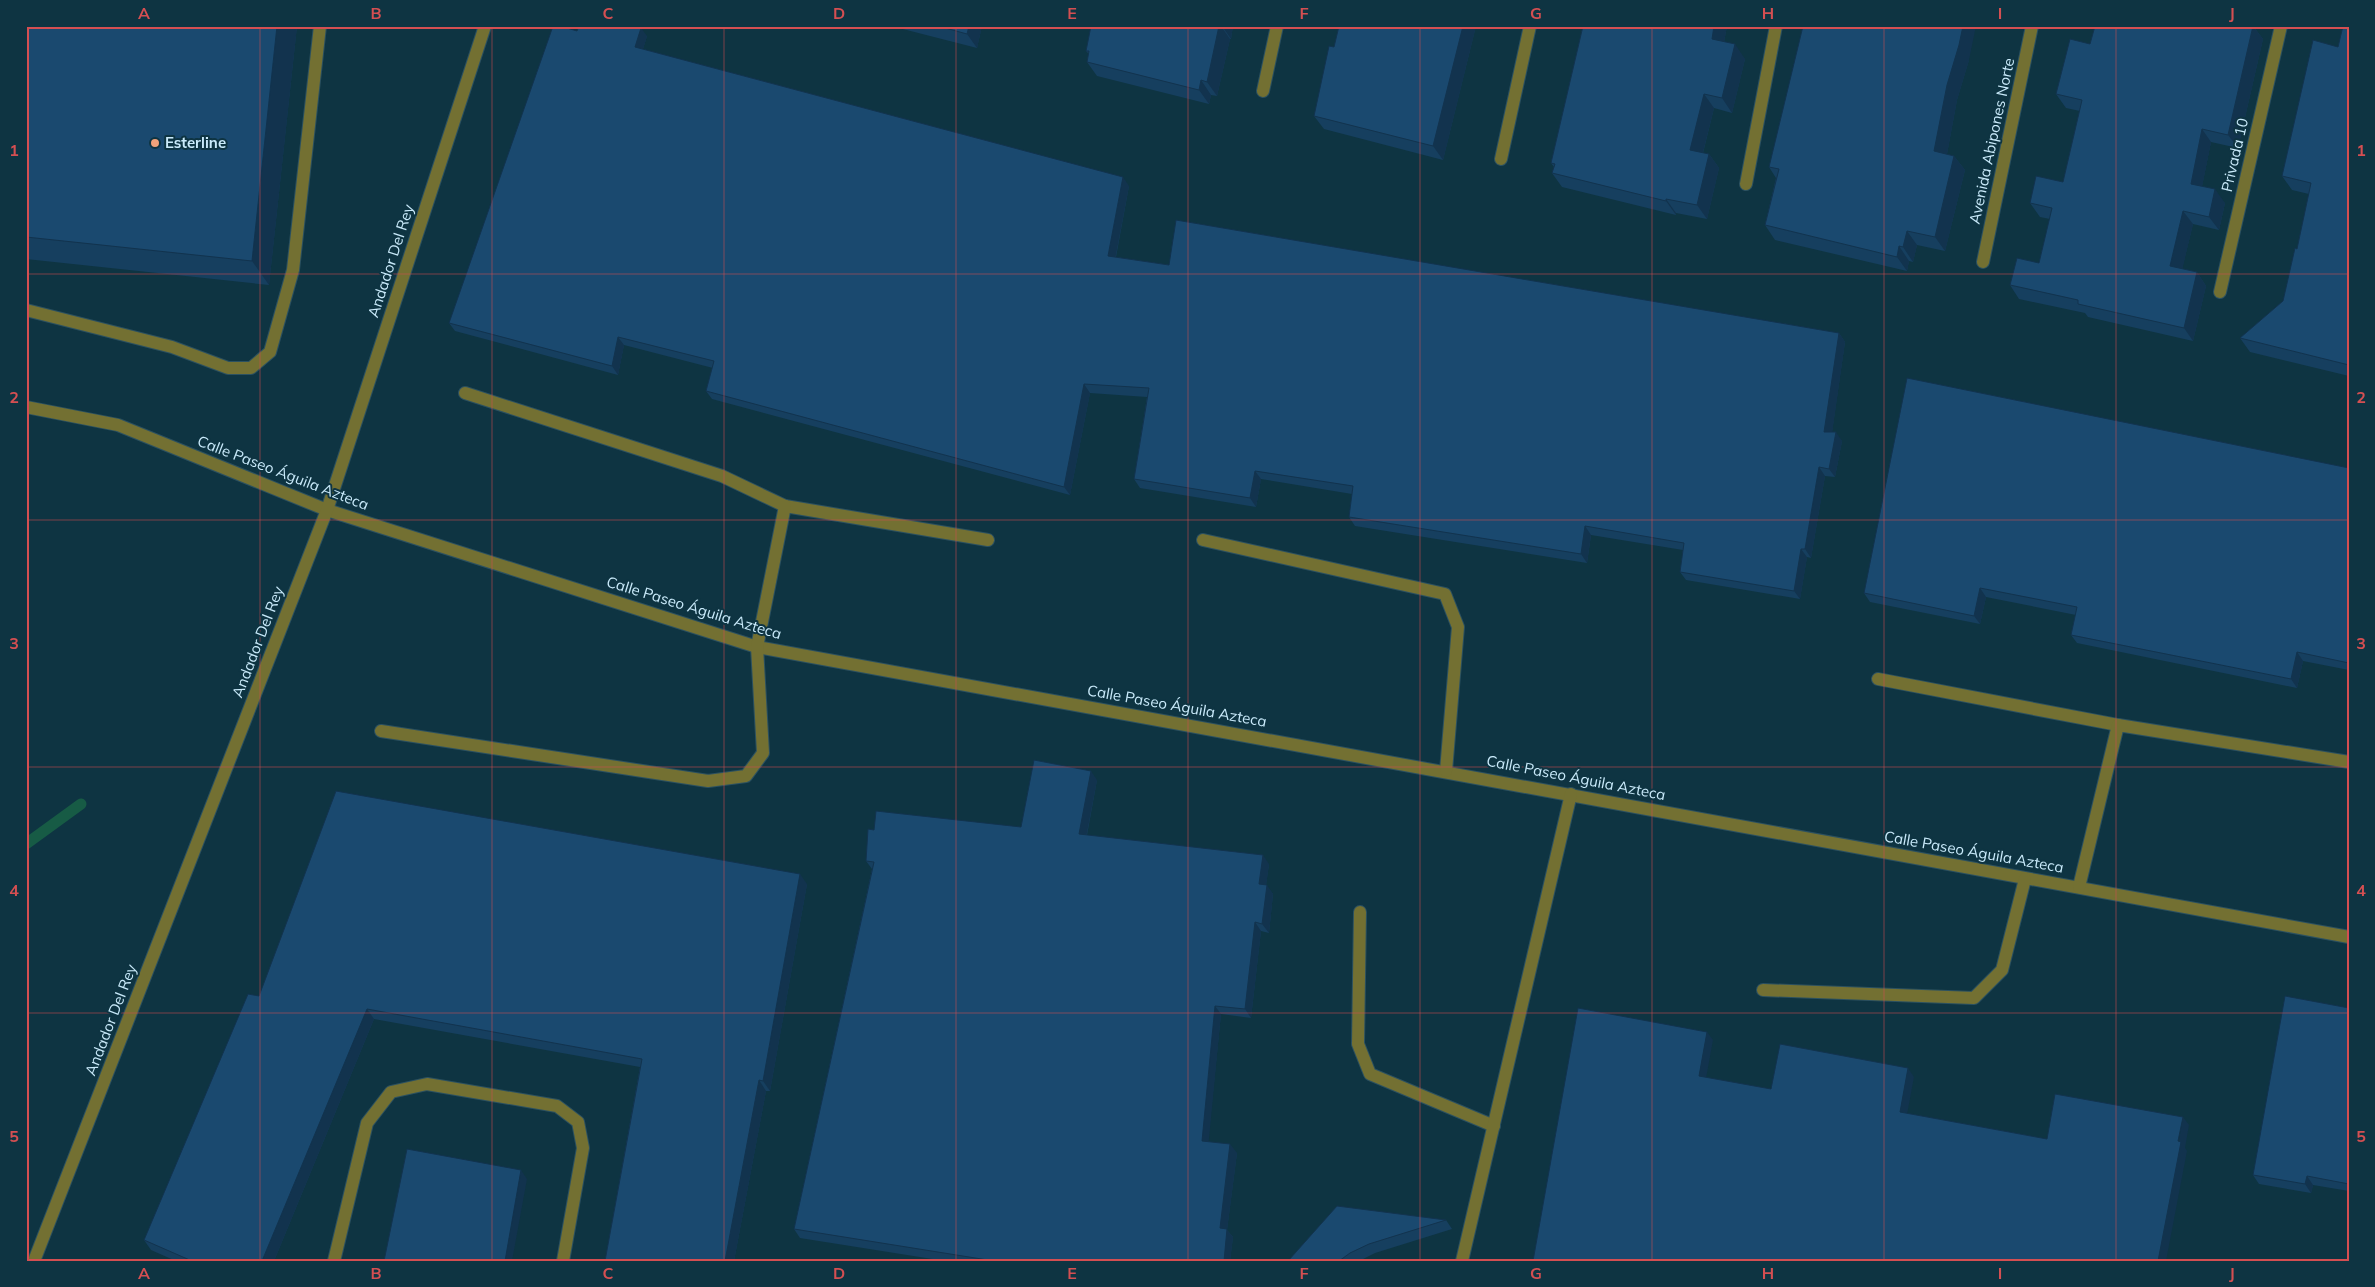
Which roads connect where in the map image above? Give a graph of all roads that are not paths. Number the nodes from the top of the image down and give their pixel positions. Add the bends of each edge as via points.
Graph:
1 (320, 26) edge
2 (485, 26) edge
3 (1277, 26) edge
4 (1530, 26) edge
5 (1776, 26) edge
6 (2032, 26) edge
7 (2281, 26) edge
8 (1263, 92) dead end
9 (1501, 159) dead end
10 (1746, 184) dead end
11 (1984, 262) dead end
12 (2220, 292) dead end
13 (26, 310) edge
14 (465, 393) dead end
15 (26, 407) edge
16 (785, 506) junction
17 (327, 510) junction
18 (988, 540) dead end
19 (1203, 540) dead end
20 (757, 647) junction
21 (1878, 679) dead end
22 (2118, 725) junction
23 (381, 731) dead end
24 (2349, 762) edge
25 (1446, 771) junction
26 (1571, 794) junction
27 (2025, 879) junction
28 (2079, 887) junction
29 (1360, 912) dead end
30 (2349, 937) edge
31 (1763, 990) dead end
32 (1494, 1126) junction
33 (34, 1261) edge
34 (334, 1261) edge
35 (563, 1261) edge
36 (1462, 1261) edge

1 - 13 street via 293,270 270,352 251,368 228,368 172,347
2 - 17 street, Andador Del Rey
3 - 8 street
4 - 9 street
5 - 10 street
6 - 11 street, Avenida Abipones Norte
7 - 12 street, Privada 10
14 - 16 street via 722,476
15 - 17 street, Calle Paseo Águila Azteca via 118,425
16 - 18 street
16 - 20 street
17 - 20 street, Calle Paseo Águila Azteca
17 - 33 street, Andador Del Rey
19 - 25 street via 1445,594 1458,627
20 - 23 street via 763,753 746,776 708,781
20 - 25 street, Calle Paseo Águila Azteca
21 - 22 street
22 - 24 street
22 - 28 street
25 - 26 street, Calle Paseo Águila Azteca
26 - 27 street, Calle Paseo Águila Azteca
26 - 32 street
27 - 28 street, Calle Paseo Águila Azteca
27 - 31 street via 2002,970 1974,998
28 - 30 street, Calle Paseo Águila Azteca
29 - 32 street via 1358,1044 1370,1074
32 - 36 street
34 - 35 street via 367,1123 391,1092 427,1084 557,1106 578,1122 583,1148

